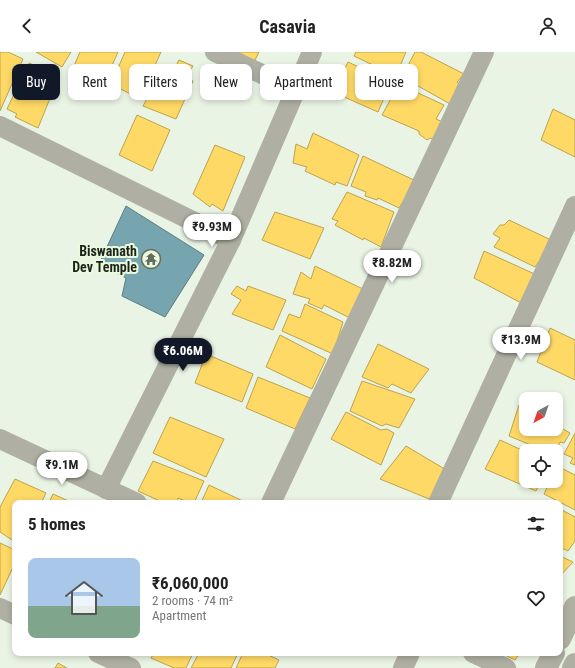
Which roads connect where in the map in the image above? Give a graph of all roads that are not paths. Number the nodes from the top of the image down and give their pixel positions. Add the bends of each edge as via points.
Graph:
1 (215, 52) edge
2 (312, 52) edge
3 (484, 52) edge
4 (307, 64) edge
5 (260, 73) edge
6 (292, 100) edge
7 (0, 126) edge
8 (575, 206) edge
9 (231, 240) junction
10 (0, 439) edge
11 (106, 489) junction
12 (130, 500) edge
13 (272, 500) edge
14 (439, 500) edge
15 (575, 607) edge
16 (0, 608) edge
17 (12, 614) edge
18 (563, 633) edge
19 (105, 656) edge
20 (409, 656) edge
21 (480, 656) edge
22 (552, 656) edge
23 (575, 664) edge
24 (131, 668) edge
25 (403, 668) edge
26 (506, 668) edge
27 (546, 668) edge
28 (573, 668) edge

1 - 5 street
2 - 4 street
3 - 13 street
6 - 9 street
7 - 9 street
8 - 14 street
9 - 11 street
10 - 11 street
11 - 12 street
15 - 18 street
16 - 17 street
19 - 24 street
20 - 25 street
21 - 26 street
22 - 27 street
23 - 28 street

